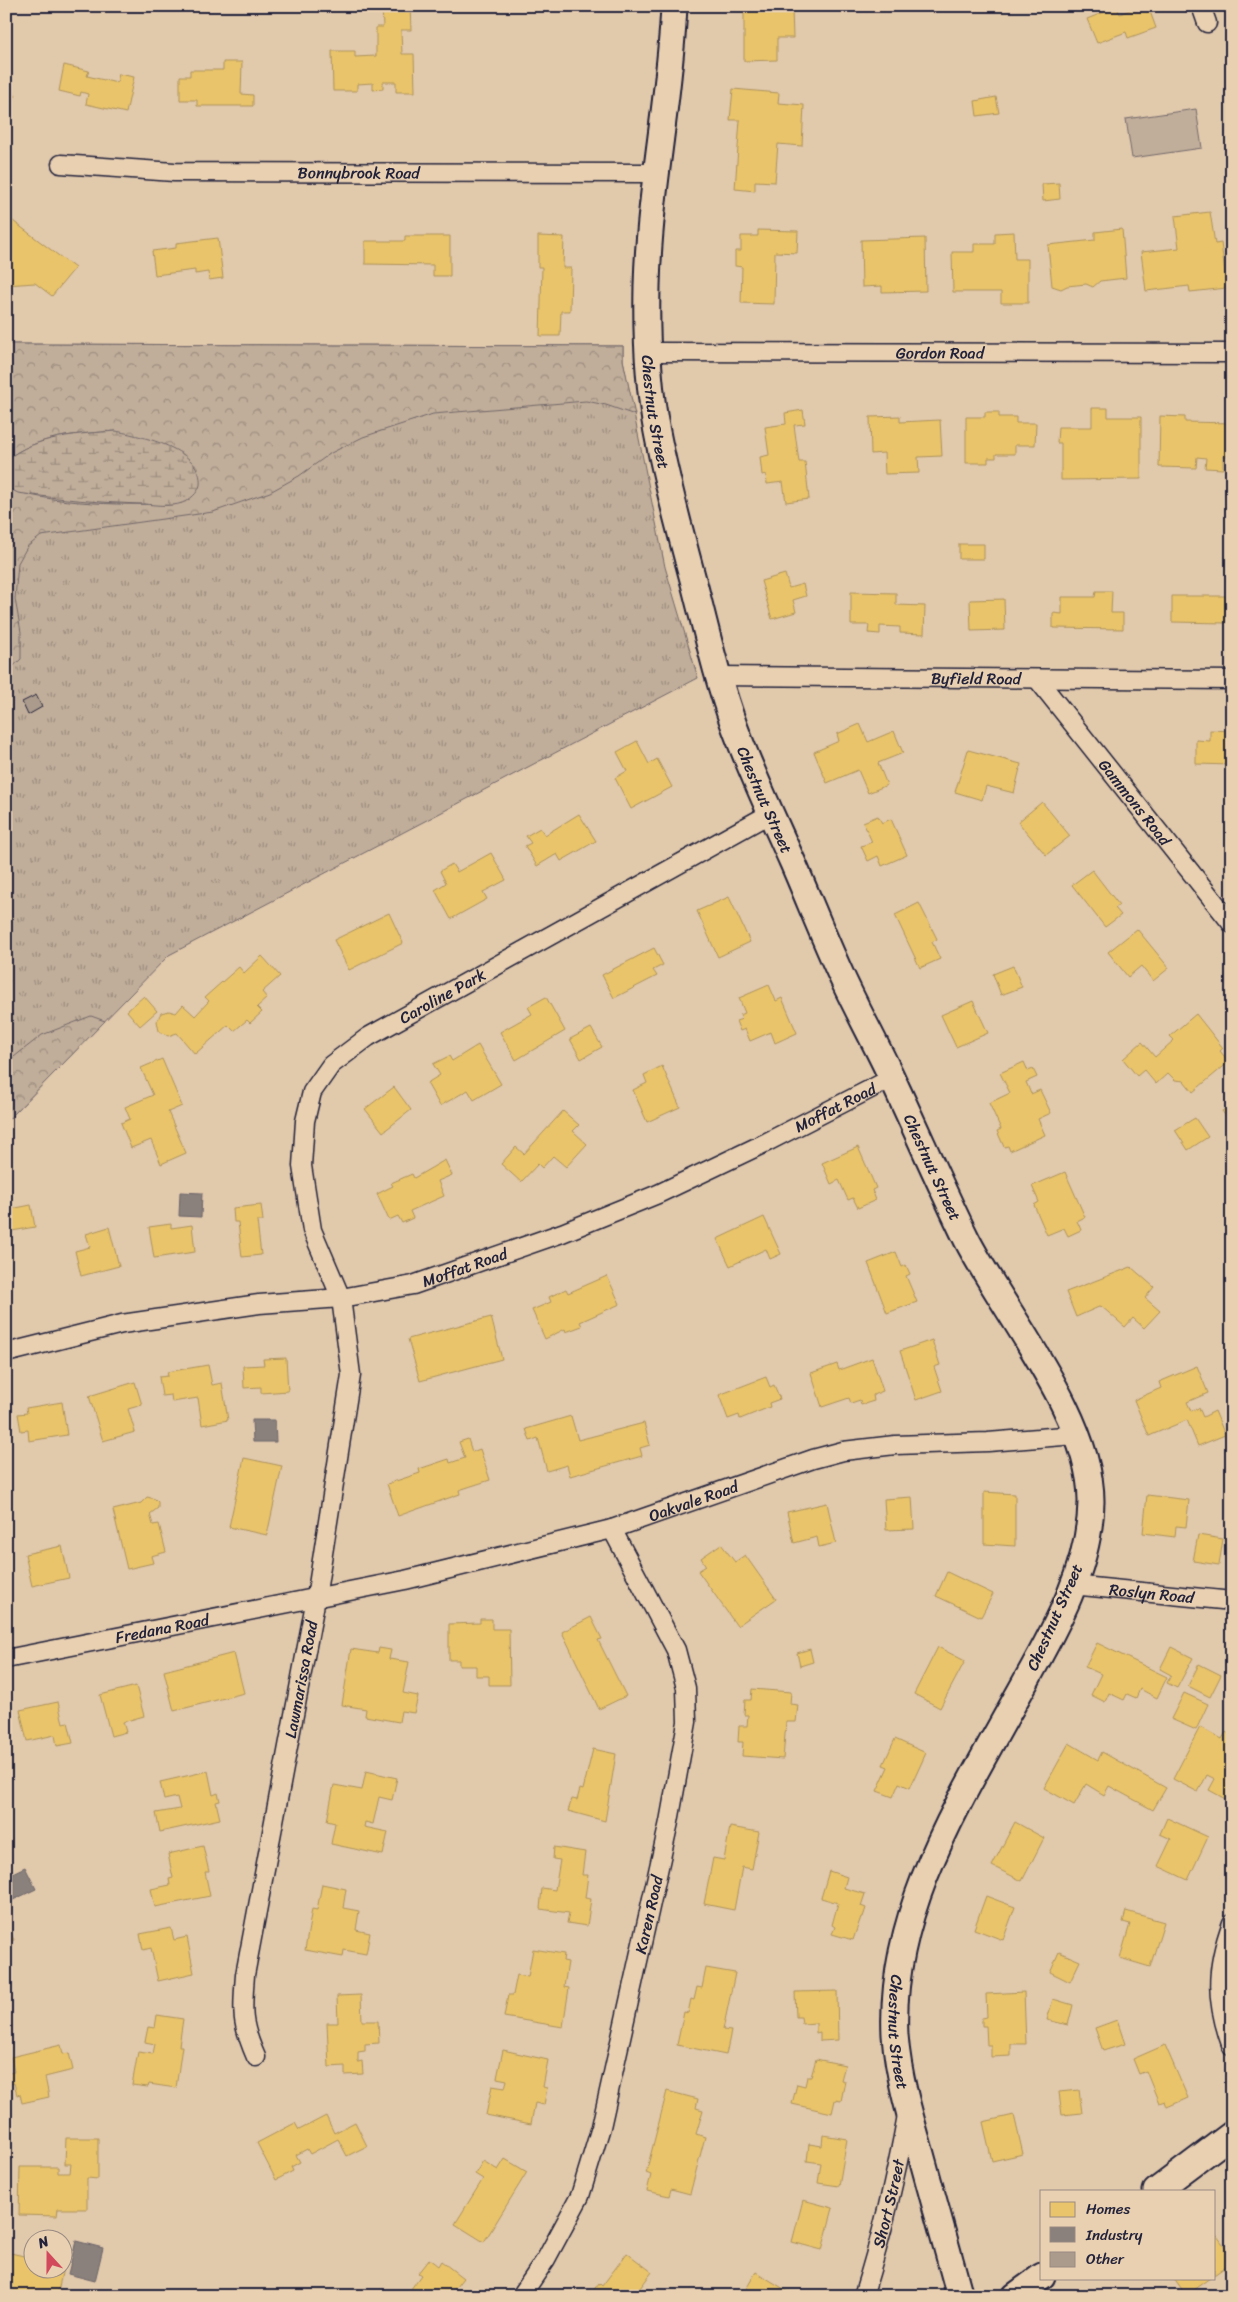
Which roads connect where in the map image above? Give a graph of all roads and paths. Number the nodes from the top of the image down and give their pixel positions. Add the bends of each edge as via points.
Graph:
1 (674, 6) edge
2 (1201, 6) edge
3 (1207, 23) dead end
4 (61, 164) dead end
5 (656, 173) junction
6 (649, 352) junction
7 (1232, 353) edge
8 (718, 676) junction
9 (1038, 680) junction
10 (1232, 680) edge
11 (771, 813) junction
12 (1232, 924) edge
13 (892, 1078) junction
14 (341, 1298) junction
15 (6, 1353) edge
16 (1076, 1435) junction
17 (612, 1529) junction
18 (1072, 1585) junction
19 (316, 1598) junction
20 (1232, 1601) edge
21 (6, 1659) edge
22 (1232, 1923) edge
23 (1232, 2047) edge
24 (256, 2057) dead end
25 (908, 2110) junction
26 (1232, 2134) edge
27 (1157, 2190) edge
28 (1040, 2277) edge
29 (521, 2296) edge
30 (863, 2296) edge
31 (960, 2296) edge
32 (1015, 2296) edge

1 - 5 main road, Chestnut Street via 672,53
2 - 3 street
4 - 5 street, Bonnybrook Road via 174,172
5 - 6 main road, Chestnut Street via 647,286
6 - 7 street, Gordon Road
6 - 8 main road, Chestnut Street via 656,426
8 - 9 street, Byfield Road
8 - 11 main road, Chestnut Street via 734,726
9 - 10 street, Byfield Road
9 - 12 street, Gammons Road
11 - 13 main road, Chestnut Street via 841,976
11 - 14 street, Caroline Park via 368,1037 331,1066 312,1092 305,1121 302,1166 312,1230
13 - 14 street, Moffat Road via 658,1194 562,1233 413,1285
13 - 16 main road, Chestnut Street via 967,1240 1055,1387
14 - 15 street, Moffat Road via 258,1304 122,1324
14 - 19 street, Lawmarissa Road via 351,1375
16 - 17 street, Oakvale Road via 895,1445 843,1452 778,1471
16 - 18 main road, Chestnut Street via 1089,1475 1091,1502 1087,1540
17 - 19 street, Oakvale Road via 405,1580
17 - 29 street, Karen Road via 676,1650 686,1688 687,1722 669,1822 601,2127 580,2196 546,2259
18 - 20 street, Roslyn Road
18 - 25 main road, Chestnut Street via 1045,1645 964,1794 914,1903 903,1941 895,2013 898,2061
19 - 21 street, Fredana Road
19 - 24 street, Lawmarissa Road via 245,1975 244,2030
22 - 23 street via 1222,1957 1218,1994
25 - 30 street, Short Street via 898,2167
25 - 31 main road, Chestnut Street
26 - 27 main road
28 - 32 main road

